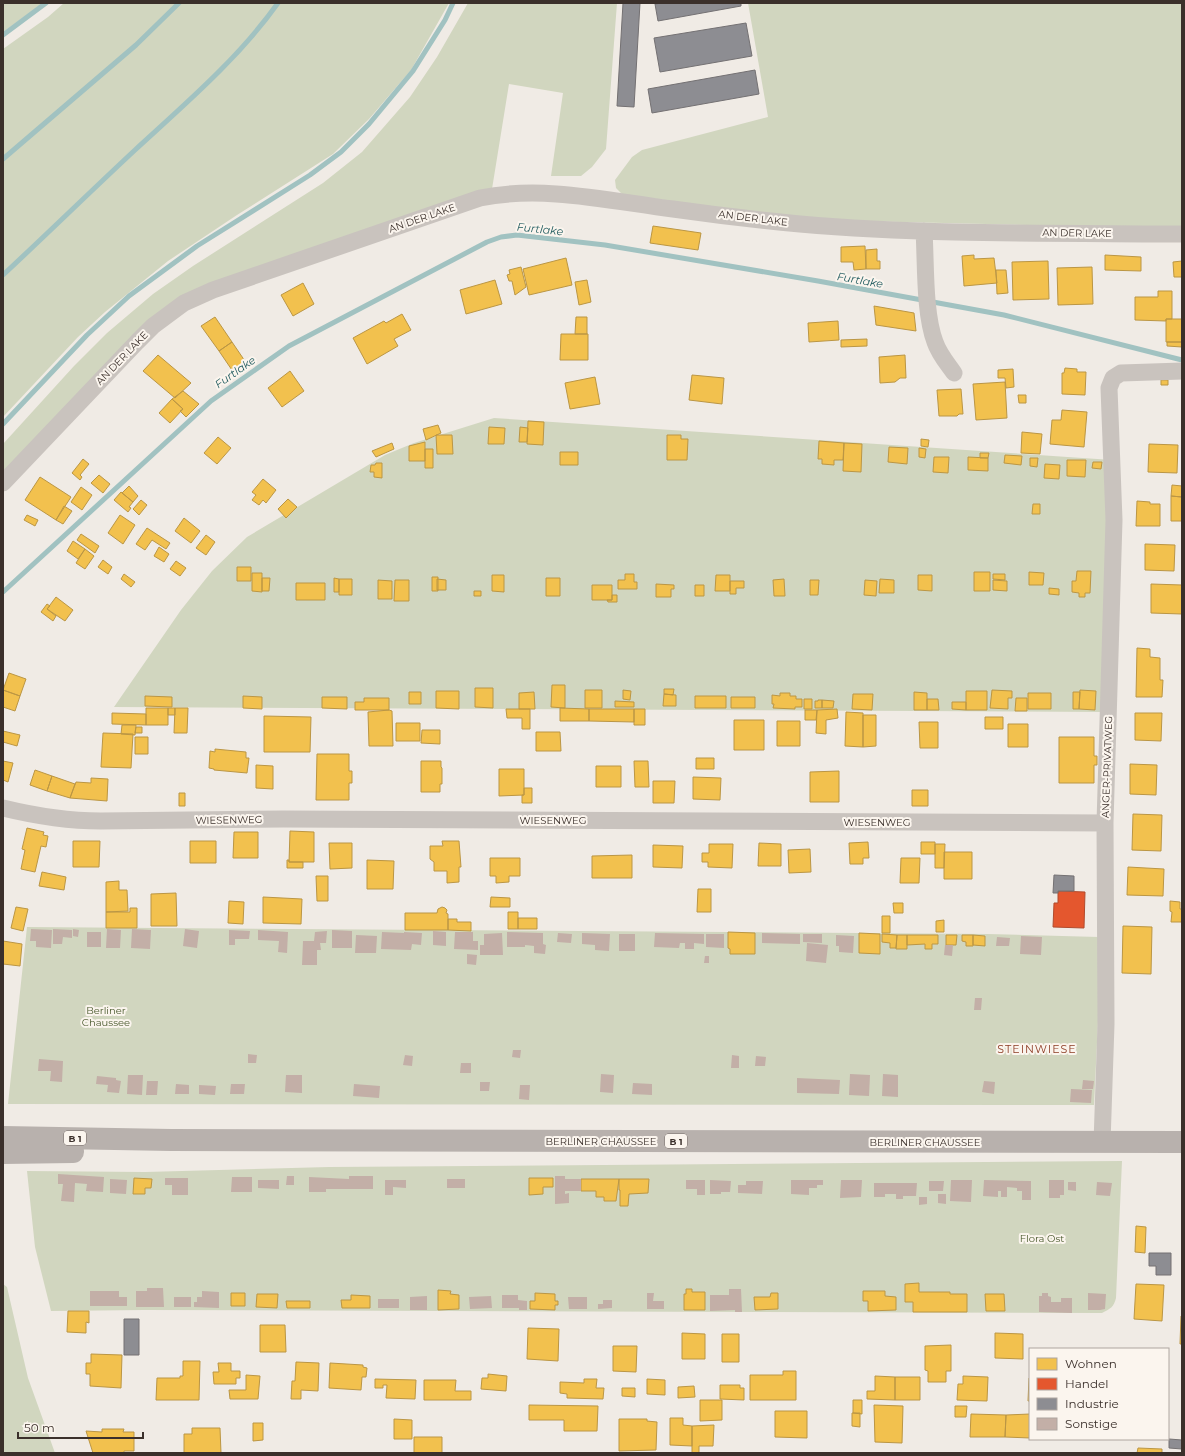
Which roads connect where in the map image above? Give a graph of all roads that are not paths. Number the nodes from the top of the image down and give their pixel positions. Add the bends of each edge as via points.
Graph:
1 (924, 231) junction
2 (1182, 234) edge
3 (1182, 371) edge
4 (954, 373) dead end
5 (3, 483) edge
6 (3, 808) edge
7 (1105, 823) junction
8 (3, 1137) edge
9 (139, 1139) junction
10 (1182, 1142) edge
11 (1102, 1143) junction
12 (3, 1153) edge

1 - 2 street, AN DER LAKE
1 - 4 street via 932,333 942,358
1 - 5 street, AN DER LAKE via 798,224 592,197 508,193 480,198 213,290 184,303 137,342
3 - 7 street, ANGER-PRIVATWEG via 1121,373 1113,378 1110,385 1114,520
6 - 7 street, WIESENWEG via 73,821 291,819
7 - 11 street, ANGER-PRIVATWEG via 1106,1024
8 - 9 main road, BERLINER CHAUSSEE / B 1
9 - 11 main road, BERLINER CHAUSSEE / B 1
9 - 12 main road, BERLINER CHAUSSEE / B 1 via 84,1152
10 - 11 main road, BERLINER CHAUSSEE / B 1

